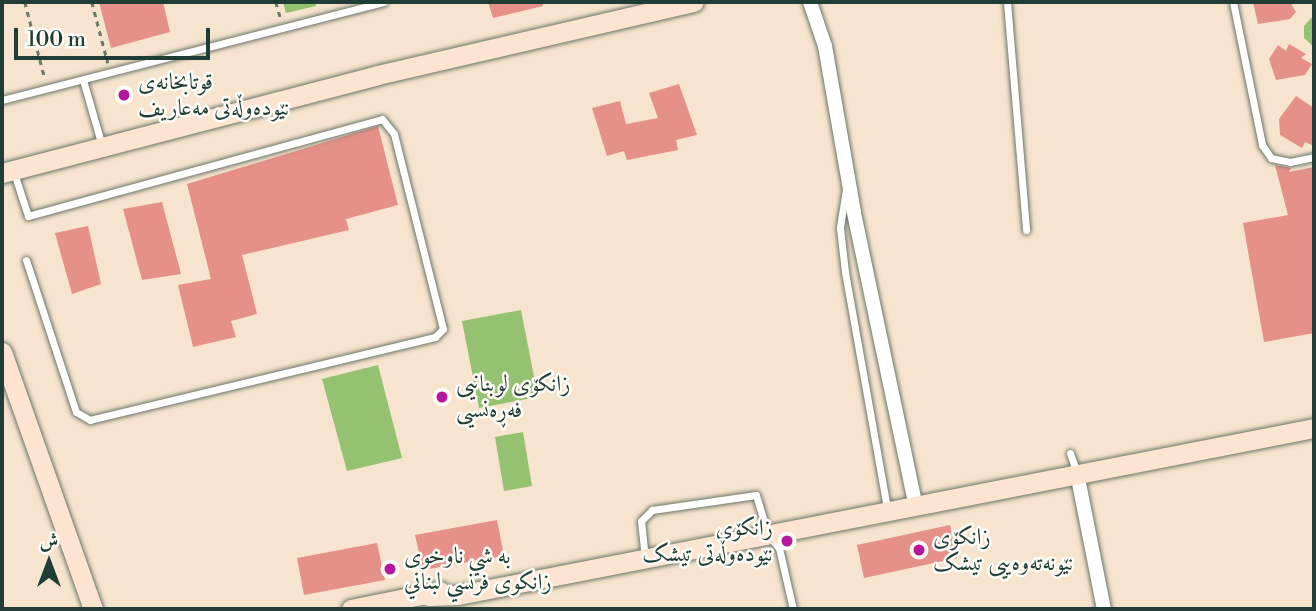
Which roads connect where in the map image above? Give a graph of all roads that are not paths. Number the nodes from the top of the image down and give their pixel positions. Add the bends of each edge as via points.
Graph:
1 (384, 2) edge
2 (694, 2) edge
3 (810, 2) edge
4 (1007, 2) edge
5 (1233, 2) edge
6 (83, 80) junction
7 (2, 100) edge
8 (103, 152) junction
9 (1314, 157) edge
10 (7, 178) edge
11 (848, 180) junction
12 (1026, 229) dead end
13 (26, 260) dead end
14 (2, 352) edge
15 (1314, 428) edge
16 (1070, 453) dead end
17 (1077, 473) junction
18 (914, 497) junction
19 (886, 502) junction
20 (767, 530) junction
21 (644, 549) junction
22 (430, 602) edge
23 (93, 609) edge
24 (351, 609) edge
25 (793, 609) edge
26 (1104, 609) edge

1 - 6 lane
2 - 8 street
3 - 11 street via 825,46
4 - 12 lane
5 - 9 lane via 1262,145 1271,158 1290,162
6 - 7 lane
6 - 8 lane
8 - 10 street
10 - 13 lane via 28,216 382,119 394,134 443,329 435,337 90,420 76,412
11 - 18 street
11 - 19 lane via 841,228 845,272
14 - 23 street
15 - 17 street
16 - 17 lane
17 - 18 street via 1033,475
17 - 20 street
17 - 26 street
18 - 19 street
19 - 20 street
20 - 21 street
20 - 21 lane via 756,495 652,510 641,521
20 - 22 street
20 - 25 lane via 779,548
21 - 22 street via 456,586
22 - 24 street

